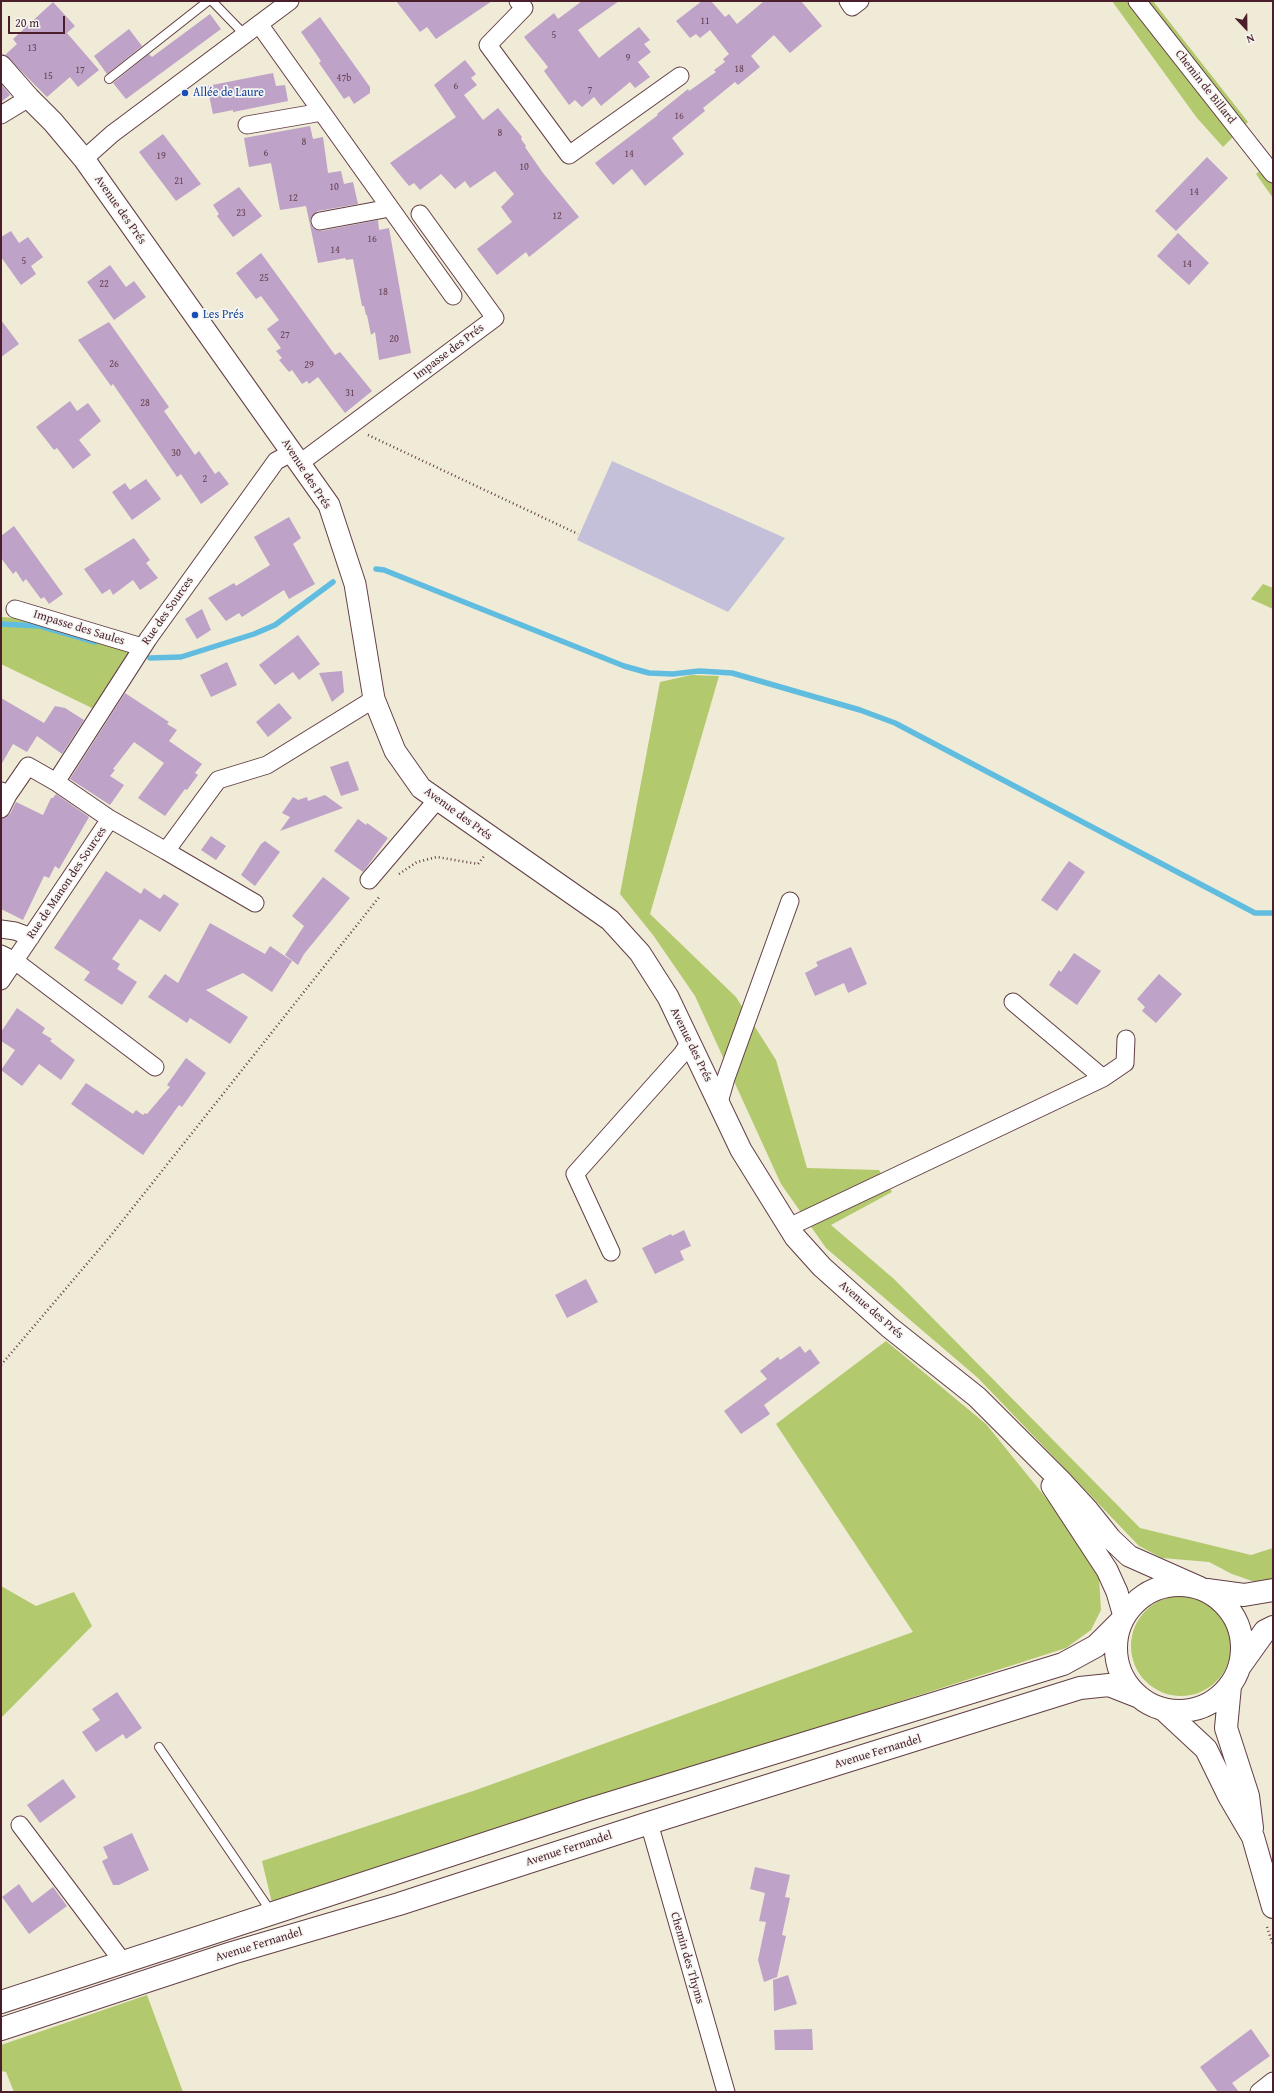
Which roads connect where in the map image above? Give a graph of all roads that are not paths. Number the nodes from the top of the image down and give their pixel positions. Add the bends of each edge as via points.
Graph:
1 (208, 1) edge
2 (212, 1) edge
3 (290, 1) edge
4 (848, 1) edge
5 (860, 1) edge
6 (1136, 1) edge
7 (526, 3) edge
8 (259, 24) junction
9 (245, 35) junction
10 (1, 66) edge
11 (680, 76) dead end
12 (109, 79) dead end
13 (29, 98) junction
14 (322, 112) junction
15 (1, 115) edge
16 (246, 125) dead end
17 (84, 159) junction
18 (1273, 174) edge
19 (390, 208) junction
20 (420, 214) dead end
21 (320, 221) dead end
22 (454, 296) dead end
23 (296, 457) junction
24 (15, 609) dead end
25 (142, 647) junction
26 (374, 699) junction
27 (56, 782) junction
28 (3, 798) edge
29 (437, 800) junction
30 (110, 819) junction
31 (166, 851) junction
32 (369, 880) dead end
33 (790, 901) dead end
34 (255, 903) dead end
35 (1, 929) edge
36 (31, 936) junction
37 (8, 958) edge
38 (1, 982) edge
39 (1013, 1002) dead end
40 (1126, 1039) dead end
41 (690, 1042) junction
42 (156, 1067) dead end
43 (1103, 1078) junction
44 (719, 1102) junction
45 (789, 1227) junction
46 (611, 1252) dead end
47 (1029, 1449) junction
48 (1202, 1588) junction
49 (1273, 1590) edge
50 (1122, 1619) junction
51 (1273, 1627) edge
52 (1240, 1666) junction
53 (1230, 1686) junction
54 (1137, 1696) junction
55 (1164, 1710) junction
56 (159, 1748) dead end
57 (649, 1823) junction
58 (20, 1825) dead end
59 (1253, 1837) junction
60 (1273, 1907) edge
61 (272, 1913) junction
62 (123, 1962) junction
63 (1, 2002) edge
64 (1, 2029) edge
65 (1273, 2081) edge
66 (726, 2092) edge
67 (1259, 2092) edge

1 - 12 lane
2 - 9 lane
3 - 8 street
4 - 5 street via 852,7
6 - 18 street, Chemin de Billard
7 - 11 street via 488,45 569,155
8 - 9 street
8 - 14 street
9 - 17 street via 112,134
10 - 13 street, Avenue des Prés
13 - 15 street
13 - 17 street, Avenue des Prés
14 - 16 street
14 - 19 street
17 - 23 street, Avenue des Prés
19 - 21 street
19 - 22 street
20 - 23 street, Impasse des Prés via 495,318 349,426
23 - 25 street, Rue des Sources via 276,461
23 - 26 street, Avenue des Prés via 329,505 355,584
24 - 25 street, Impasse des Saules
25 - 27 street, Rue des Sources
26 - 29 street, Avenue des Prés via 395,751 421,788
26 - 31 street via 266,765 218,780
27 - 28 street via 28,766
27 - 30 street
29 - 32 street
29 - 41 street, Avenue des Prés via 610,920 640,952 668,997
30 - 31 street, Rue de Manon des Sources
30 - 36 street, Rue de Manon des Sources
31 - 34 street, Rue de Manon des Sources
33 - 44 street
35 - 36 street
36 - 37 street, Rue de Manon des Sources
37 - 38 street, Rue de Manon des Sources
37 - 42 street
39 - 43 street
40 - 43 street via 1125,1063
41 - 44 street, Avenue des Prés
41 - 46 street via 575,1174
43 - 45 street
44 - 45 street, Avenue des Prés via 741,1150
45 - 47 street, Avenue des Prés via 822,1267 889,1327 977,1397
47 - 48 street, Avenue des Prés via 1087,1509 1111,1540 1129,1556
47 - 50 street, Avenue des Prés via 1107,1570 1117,1592
48 - 49 main road via 1244,1595
48 - 50 main road via 1177,1584 1156,1588 1137,1599
48 - 52 main road via 1221,1599 1233,1613 1238,1624 1242,1648
50 - 54 main road via 1115,1642 1117,1662 1124,1680
50 - 61 main road, Avenue Fernandel via 1096,1646 1063,1664 573,1815
51 - 52 main road via 1265,1631
52 - 53 main road
53 - 55 main road via 1217,1699 1201,1707 1183,1711
53 - 59 main road via 1226,1728 1248,1796
54 - 55 main road
54 - 57 main road, Avenue Fernandel via 1109,1685 1080,1688
55 - 59 main road via 1206,1748 1229,1796
56 - 61 lane
57 - 64 main road, Avenue Fernandel via 399,1904 232,1953
57 - 66 street, Chemin des Thyms
58 - 62 street
59 - 60 main road
61 - 62 main road, Avenue Fernandel
62 - 63 main road, Avenue Fernandel
65 - 67 street

